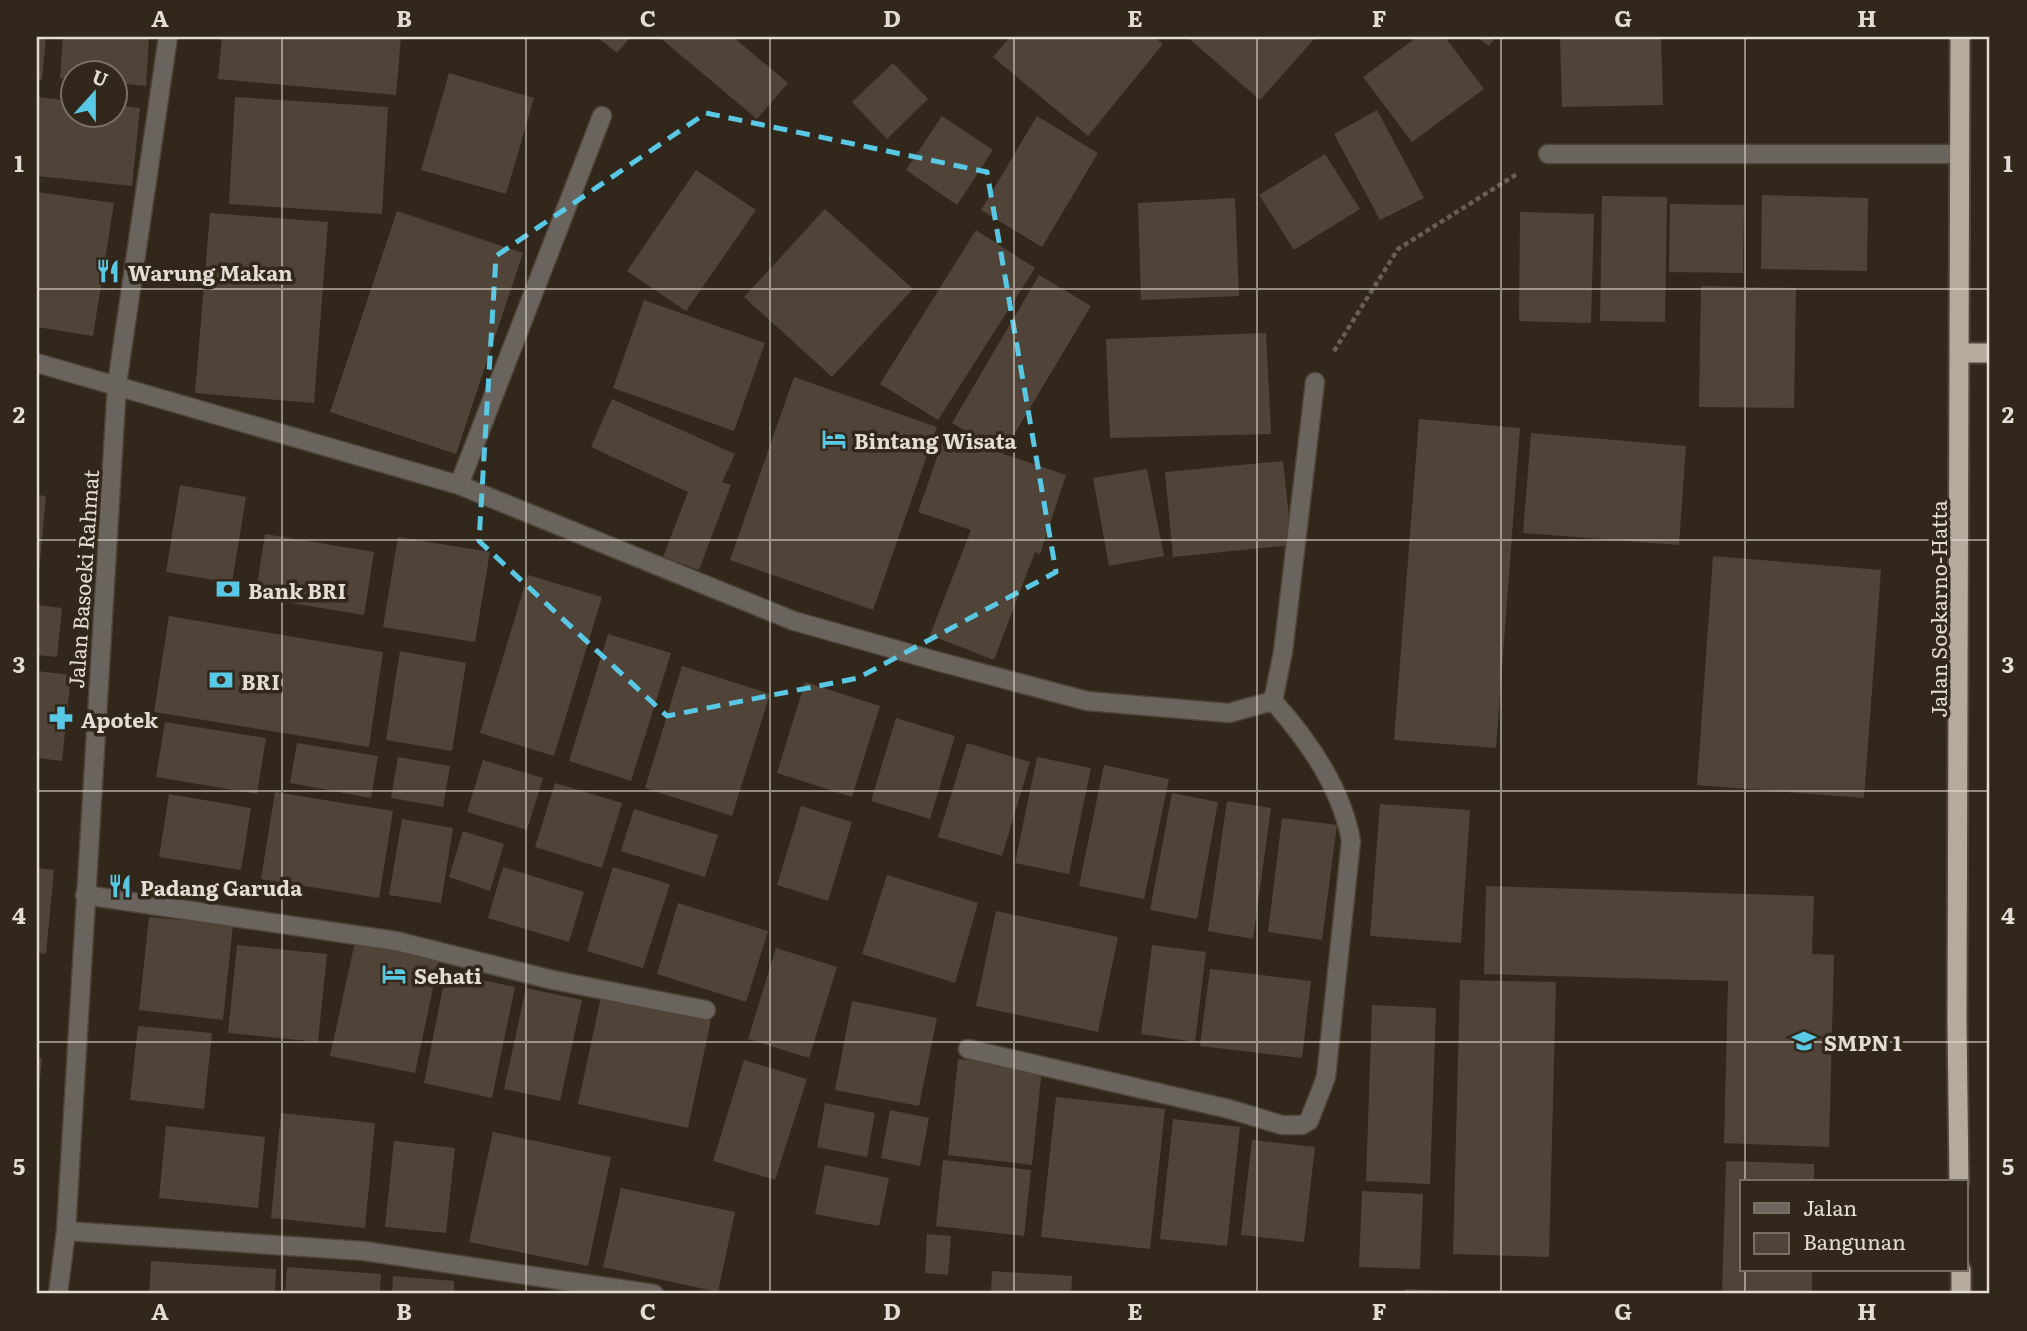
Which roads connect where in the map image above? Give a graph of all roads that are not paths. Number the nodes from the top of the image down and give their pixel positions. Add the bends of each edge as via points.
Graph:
1 (168, 37) edge
2 (1960, 37) edge
3 (602, 116) dead end
4 (1960, 153) junction
5 (1548, 154) road end
6 (1961, 353) junction
7 (1990, 353) edge
8 (37, 363) edge
9 (1315, 382) road end
10 (117, 384) junction
11 (459, 485) junction
12 (1273, 701) junction
13 (85, 895) junction
14 (706, 1010) dead end
15 (968, 1049) dead end
16 (1959, 1180) edge
17 (66, 1231) junction
18 (1961, 1272) edge
19 (58, 1294) edge
20 (654, 1294) edge
21 (1961, 1294) edge

1 - 10 street, Jalan Basoeki Rahmat
2 - 4 highway, Jalan Soekarno-Hatta
3 - 11 street
4 - 5 street
4 - 6 highway, Jalan Soekarno-Hatta
6 - 7 highway
6 - 16 highway, Jalan Soekarno-Hatta
8 - 10 street
9 - 12 street via 1283,652
10 - 11 street
10 - 13 street, Jalan Basoeki Rahmat
11 - 12 street via 794,621 1087,701 1229,713
12 - 15 street via 1306,740 1346,812 1351,841 1326,1077 1309,1121 1282,1125
13 - 14 street via 396,941 553,980
13 - 17 street, Jalan Basoeki Rahmat
17 - 19 street, Jalan Basoeki Rahmat
17 - 20 street via 364,1251
18 - 21 highway

